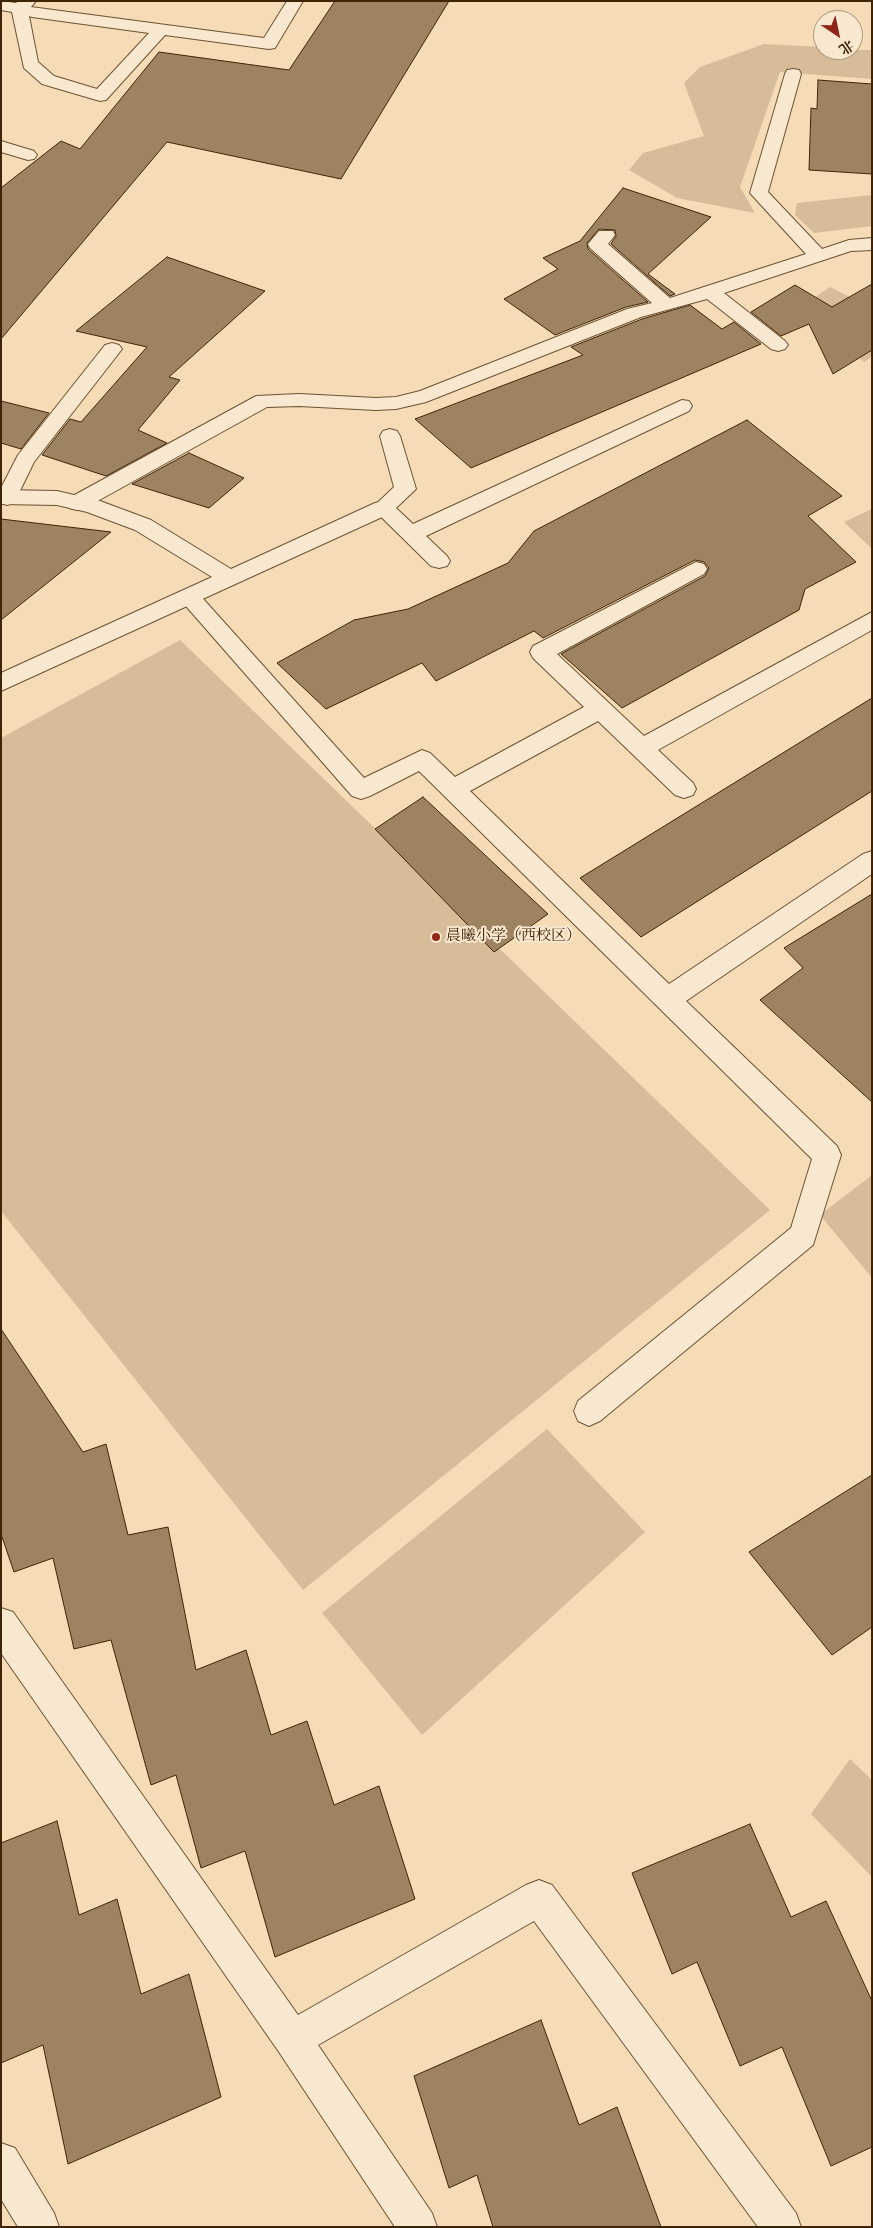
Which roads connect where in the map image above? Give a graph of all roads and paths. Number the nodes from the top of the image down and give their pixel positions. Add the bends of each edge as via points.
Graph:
1 (294, 1) edge
2 (1, 5) edge
3 (24, 5) edge
4 (161, 30) junction
5 (793, 74) dead end
6 (1, 146) edge
7 (28, 155) dead end
8 (606, 235) dead end
9 (872, 244) edge
10 (819, 257) junction
11 (710, 292) junction
12 (666, 305) junction
13 (778, 345) dead end
14 (112, 349) dead end
15 (682, 406) dead end
16 (390, 436) dead end
17 (4, 498) edge
18 (77, 502) junction
19 (384, 508) junction
20 (411, 534) junction
21 (438, 561) dead end
22 (696, 569) dead end
23 (230, 578) junction
24 (189, 597) junction
25 (872, 620) edge
26 (1, 683) edge
27 (601, 709) junction
28 (642, 748) junction
29 (452, 789) junction
30 (684, 789) dead end
31 (872, 860) edge
32 (668, 999) junction
33 (589, 1411) dead end
34 (1, 1624) edge
35 (292, 2039) junction
36 (1, 2162) edge
37 (40, 2227) edge
38 (418, 2227) edge
39 (782, 2227) edge

1 - 4 street via 269,44
2 - 3 street
3 - 4 street
3 - 4 street via 30,64 48,80 100,96
5 - 10 street via 759,193
6 - 7 street
8 - 12 street via 597,244
9 - 10 street via 849,246
10 - 11 street
11 - 12 street
11 - 13 street
12 - 18 street via 627,316 426,396 376,404 263,401
14 - 17 street via 25,460
15 - 20 street
16 - 19 street via 405,489
17 - 18 street via 57,498
18 - 23 street via 143,525
19 - 20 street
19 - 23 street
20 - 21 street
22 - 27 street via 541,652
23 - 24 street
24 - 26 street
24 - 29 street via 361,790 422,759
25 - 28 street
27 - 28 street
27 - 29 street
28 - 30 street
29 - 32 street
31 - 32 street
32 - 33 street via 827,1155 803,1236
34 - 35 street
35 - 38 street
35 - 39 street via 539,1898
36 - 37 street

